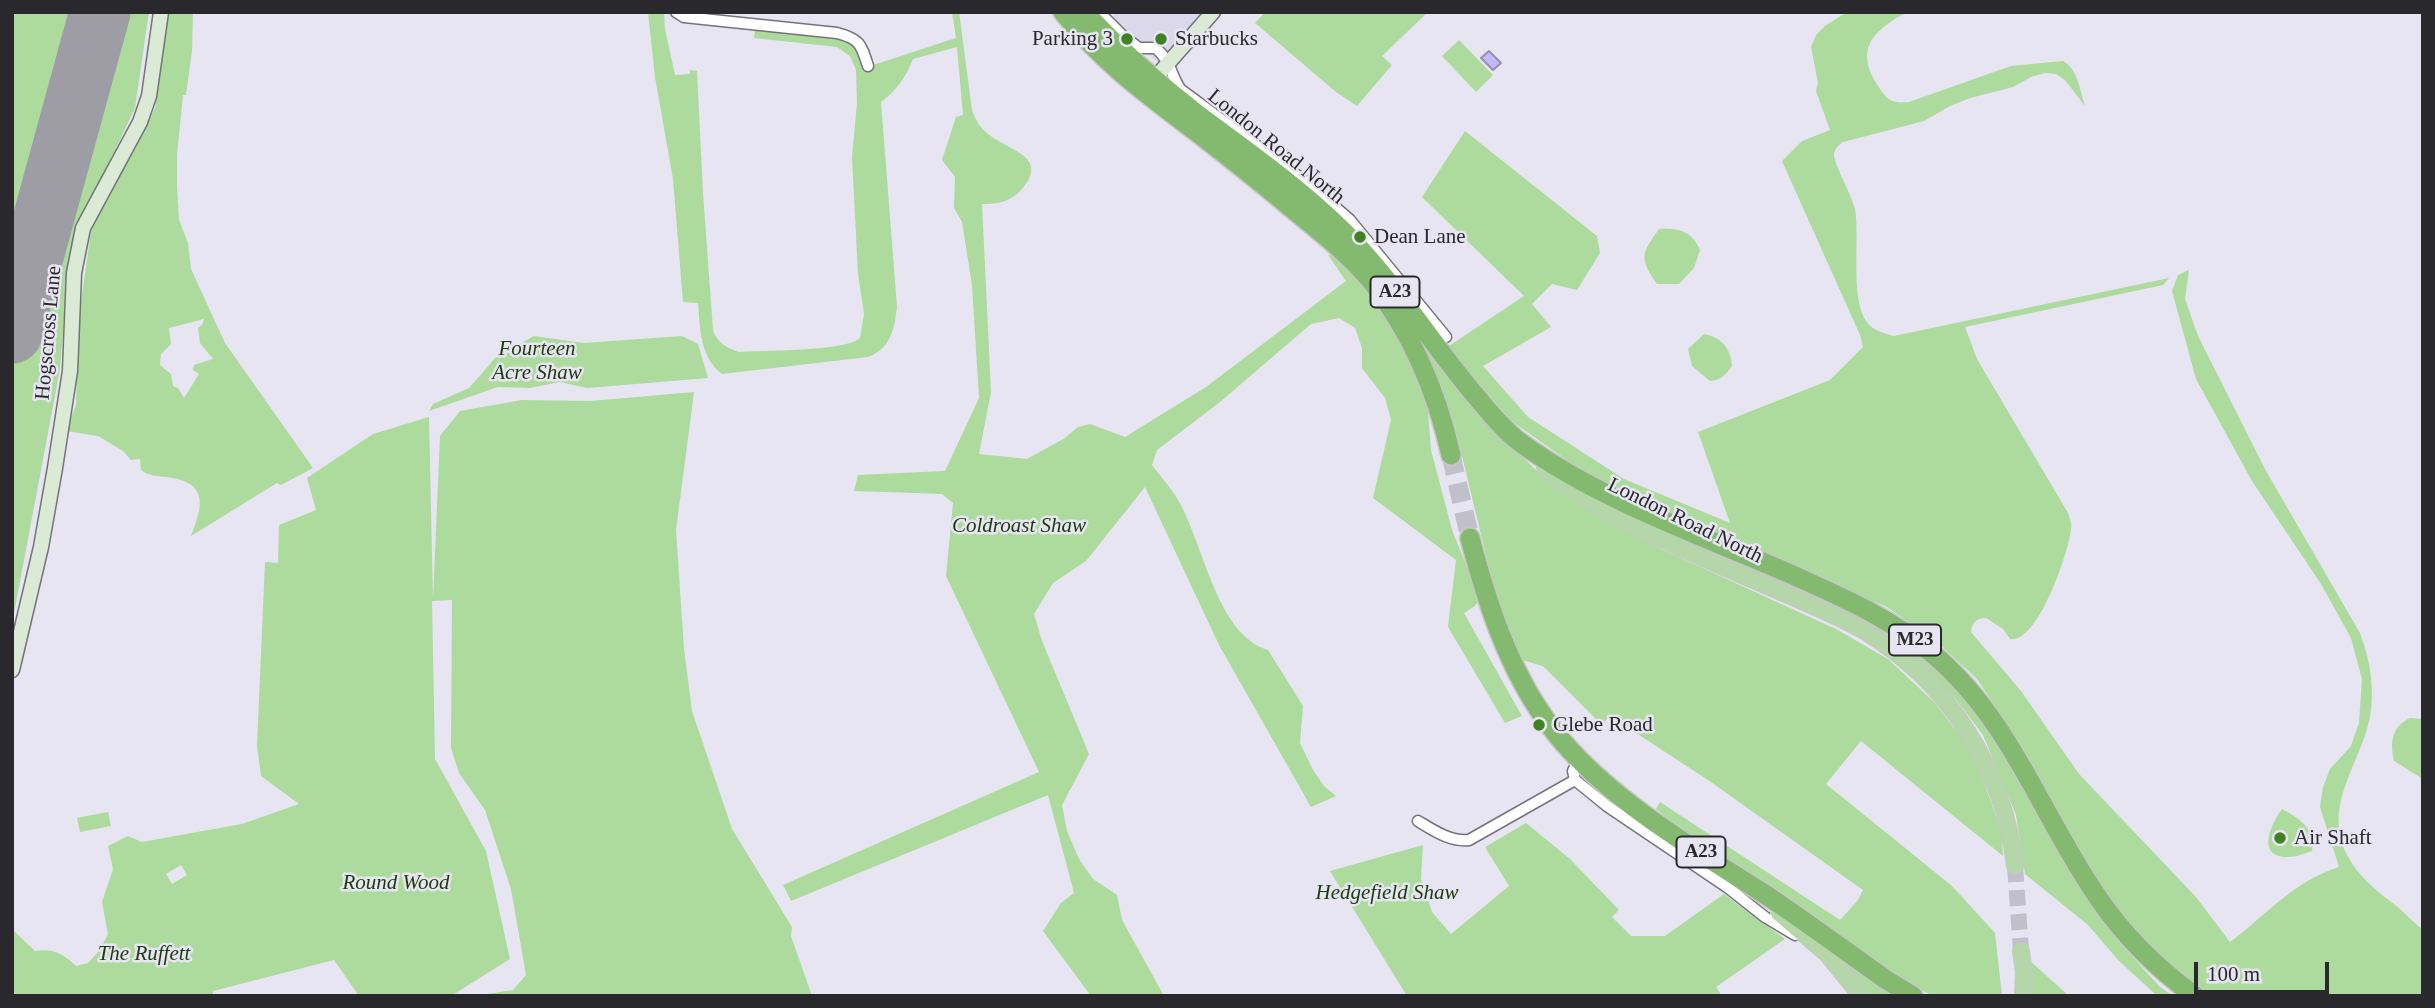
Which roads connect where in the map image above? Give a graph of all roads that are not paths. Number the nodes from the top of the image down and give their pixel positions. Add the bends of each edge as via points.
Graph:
1 (161, 12) edge
2 (676, 12) edge
3 (1063, 12) edge
4 (1213, 12) edge
5 (1095, 16) edge
6 (1169, 62) junction
7 (868, 66) dead end
8 (1149, 86) junction
9 (1182, 96) junction
10 (1446, 337) dead end
11 (1518, 441) junction
12 (1451, 455) tunnel mouth
13 (1470, 538) tunnel mouth
14 (12, 670) edge
15 (1579, 760) junction
16 (1576, 780) junction
17 (1418, 821) dead end
18 (2015, 866) tunnel mouth
19 (1765, 895) junction
20 (2021, 951) tunnel mouth
21 (1851, 996) edge
22 (1861, 996) edge
23 (1913, 996) edge
24 (2023, 996) edge
25 (2195, 996) edge

1 - 14 street, Hogscross Lane via 149,96 140,122 83,228 74,274 70,371 55,468
2 - 7 street via 684,17 853,37 862,46
3 - 8 highway, A23 via 1108,62
4 - 6 street
5 - 6 street via 1139,48 1156,48
5 - 8 highway, A23
6 - 8 street
6 - 9 street, London Road North
8 - 9 highway, London Road North / A23
8 - 12 highway, London Road North / A23 via 1339,248 1370,280 1417,355
9 - 10 street, London Road North via 1309,184 1350,220
9 - 11 highway, London Road North / A23 via 1349,236 1465,383
11 - 18 main road, London Road North / A23 via 1546,469 1610,513 1843,620 1916,670 1947,702 1983,757 2008,821
11 - 25 highway, M23 via 1627,503 1851,601 1932,653 1997,723 2112,917 2161,970
13 - 15 highway, A23 via 1511,662 1549,726
15 - 16 street via 1573,771
15 - 19 highway, A23 via 1637,809
16 - 17 street via 1469,840 1443,835
16 - 21 street via 1796,936
19 - 22 main road, A23 via 1828,955
19 - 23 highway
20 - 24 main road

